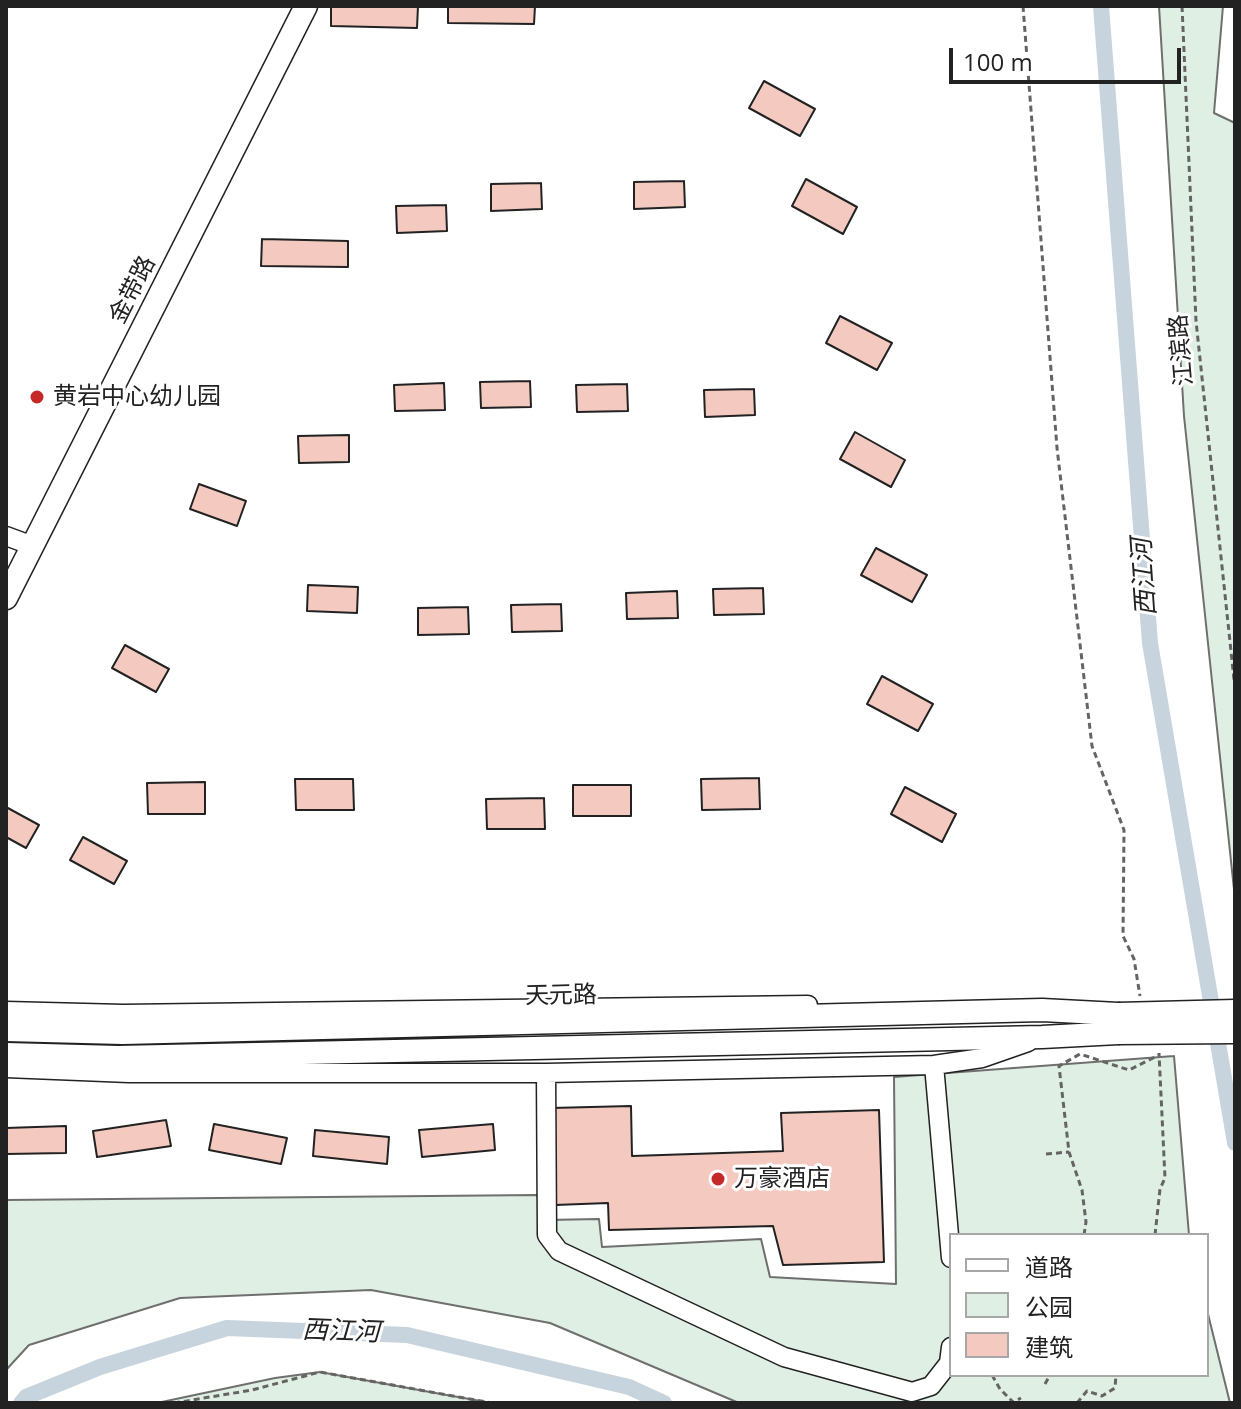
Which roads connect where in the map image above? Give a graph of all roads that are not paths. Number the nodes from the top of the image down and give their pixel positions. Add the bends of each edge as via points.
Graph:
1 (306, 6) edge
2 (6, 536) edge
3 (33, 546) junction
4 (6, 598) edge
5 (1042, 1010) junction
6 (6, 1011) edge
7 (1235, 1011) edge
8 (1118, 1023) junction
9 (6, 1030) edge
10 (1235, 1032) edge
11 (1042, 1037) junction
12 (6, 1054) edge
13 (934, 1065) junction
14 (6, 1068) edge
15 (546, 1073) junction
16 (949, 1235) edge
17 (949, 1363) edge

1 - 3 main road, 金带路
2 - 3 street
3 - 4 main road, 金带路
5 - 6 street via 982,1002 123,1014
5 - 8 main road, 天元路
5 - 9 main road, 天元路 via 123,1033
7 - 8 main road, bridge
8 - 10 main road, bridge
8 - 11 main road
11 - 12 main road via 118,1057
11 - 13 street via 982,1058
13 - 15 street
13 - 16 street
14 - 15 street
15 - 17 street via 547,1235 559,1251 784,1357 912,1392 931,1386

